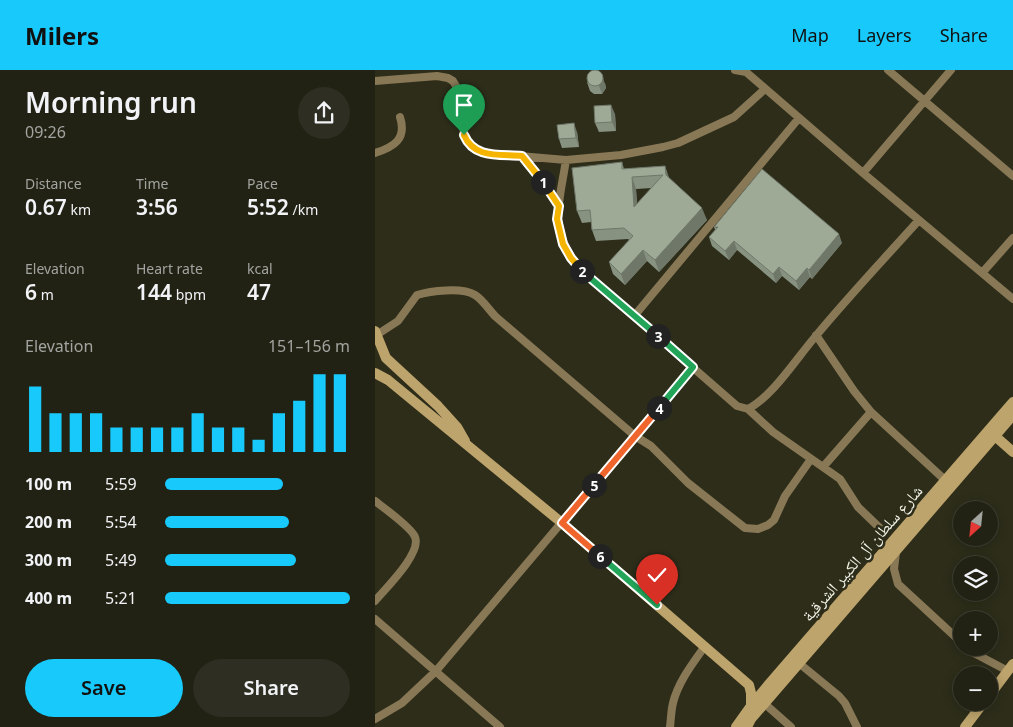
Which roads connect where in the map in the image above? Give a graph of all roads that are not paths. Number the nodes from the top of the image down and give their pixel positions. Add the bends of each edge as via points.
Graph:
1 (735, 70) edge
2 (888, 70) edge
3 (951, 70) edge
4 (747, 71) edge
5 (375, 81) edge
6 (765, 89) junction
7 (923, 101) junction
8 (400, 117) dead end
9 (799, 118) junction
10 (375, 153) edge
11 (522, 156) junction
12 (566, 160) junction
13 (863, 173) junction
14 (1013, 176) edge
15 (559, 206) junction
16 (919, 220) junction
17 (1013, 238) edge
18 (982, 273) junction
19 (1013, 300) edge
20 (635, 315) junction
21 (377, 334) edge
22 (816, 336) junction
23 (375, 358) edge
24 (693, 367) junction
25 (375, 373) edge
26 (1013, 402) edge
27 (748, 409) junction
28 (871, 412) junction
29 (1013, 415) edge
30 (635, 436) junction
31 (995, 436) junction
32 (466, 444) junction
33 (1013, 452) edge
34 (811, 459) junction
35 (823, 467) junction
36 (945, 480) junction
37 (375, 501) edge
38 (562, 523) junction
39 (885, 533) dead end
40 (896, 552) junction
41 (375, 601) edge
42 (375, 620) edge
43 (953, 635) edge
44 (705, 646) junction
45 (982, 656) edge
46 (800, 664) junction
47 (1010, 667) edge
48 (436, 671) junction
49 (769, 684) junction
50 (998, 684) edge
51 (749, 686) junction
52 (765, 704) junction
53 (751, 706) junction
54 (977, 711) edge
55 (375, 719) edge
56 (500, 727) edge
57 (670, 727) edge
58 (736, 727) edge
59 (747, 727) edge
60 (791, 727) edge
61 (857, 727) edge
62 (965, 727) edge

1 - 4 street
2 - 7 street
3 - 7 street
4 - 6 street
5 - 11 street via 448,78 459,91 464,135 471,146 483,153
6 - 9 street
6 - 12 street via 734,117 678,143 621,156
7 - 13 street
7 - 14 street
8 - 10 street via 402,130 397,142
9 - 13 street
9 - 20 street
11 - 12 street
11 - 15 street
12 - 15 street
13 - 16 street
15 - 20 street via 559,231 571,258
16 - 18 street
16 - 22 street
17 - 18 street
18 - 19 street
20 - 24 street
21 - 23 main road
21 - 30 street via 398,321 417,295 457,290 473,294 496,318
21 - 32 main road via 386,358 438,406
22 - 27 street via 768,394
22 - 28 street
24 - 27 street via 737,406
24 - 30 street
25 - 32 main road
26 - 36 main road, شارع سلطان آل الكبير الشرقية
27 - 34 street
28 - 35 street
28 - 36 street
29 - 31 main road, شارع سلطان آل الكبير الشرقية
30 - 34 street via 651,446 688,484 745,528 757,529 774,520 785,496
30 - 38 street
31 - 33 main road
31 - 40 main road, شارع سلطان آل الكبير الشرقية
32 - 38 main road
34 - 35 street
35 - 39 street via 840,479 858,507
36 - 49 main road, شارع سلطان آل الكبير الشرقية
37 - 41 street via 411,531 417,545 413,555
38 - 44 main road
38 - 48 street
40 - 43 street via 894,569 898,584
40 - 46 main road, شارع سلطان آل الكبير الشرقية
42 - 48 street
44 - 51 main road
44 - 57 street via 676,694
45 - 47 street
46 - 52 main road, شارع سلطان آل الكبير الشرقية
46 - 61 street via 839,696
47 - 50 main road
48 - 55 street via 403,703
48 - 56 street
49 - 51 main road
49 - 53 main road, شارع سلطان آل الكبير الشرقية
51 - 53 main road
52 - 59 main road, شارع سلطان آل الكبير الشرقية
52 - 60 street
53 - 58 main road, شارع سلطان آل الكبير الشرقية
54 - 62 main road

